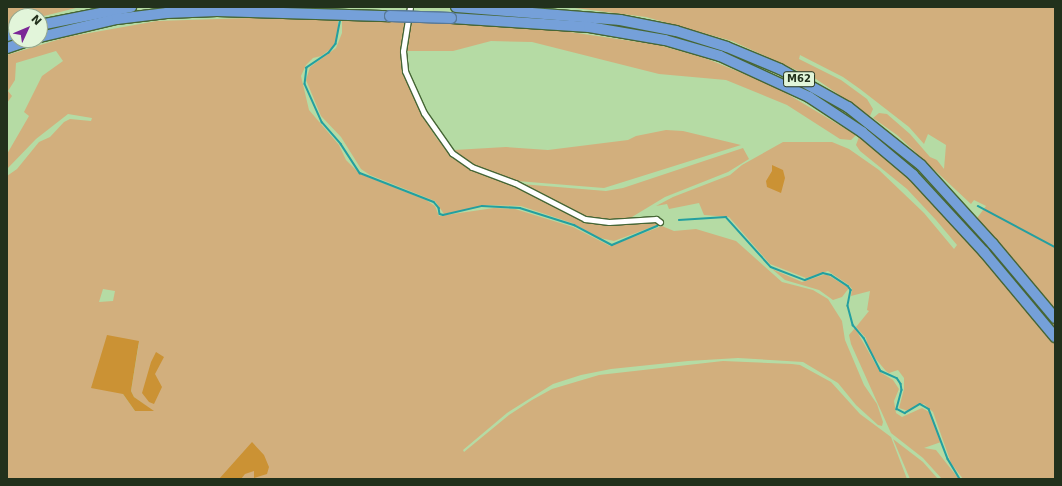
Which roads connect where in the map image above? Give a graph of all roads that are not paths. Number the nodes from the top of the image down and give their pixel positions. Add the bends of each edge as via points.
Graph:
1 (131, 7) edge
2 (410, 7) edge
3 (456, 7) edge
4 (48, 23) edge
5 (48, 35) edge
6 (660, 222) dead end
7 (1055, 318) edge
8 (1055, 337) edge

1 - 4 highway
2 - 6 street via 403,51 405,71 424,113 452,153 472,167 515,183 585,219 609,222 656,219
3 - 7 highway, M62 via 620,20 727,46 780,69 848,107 921,166 983,232
5 - 8 highway, M62, bridge via 117,19 160,14 261,12 451,18 589,27 665,40 720,56 809,97 862,132 913,175 984,252

